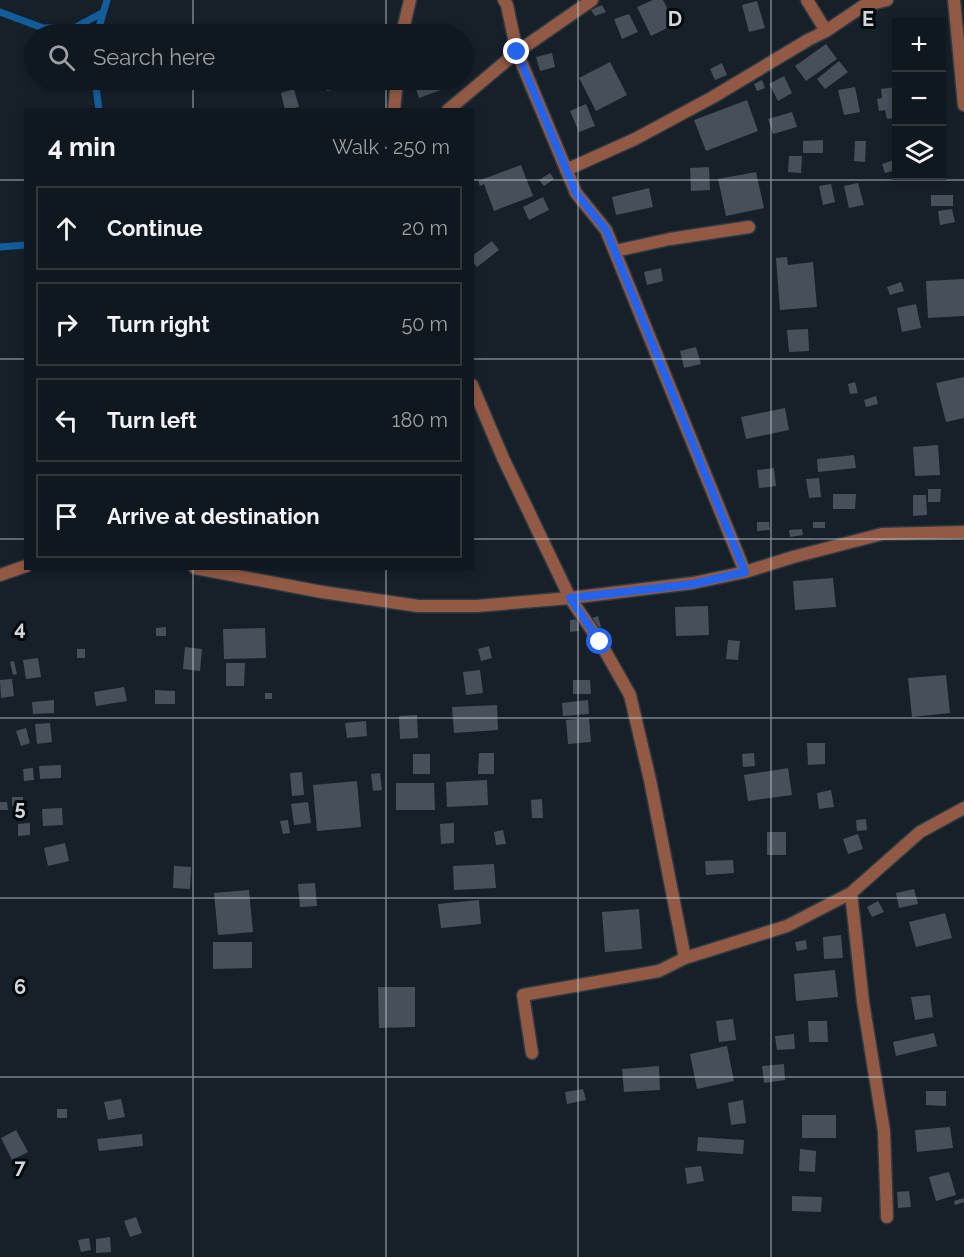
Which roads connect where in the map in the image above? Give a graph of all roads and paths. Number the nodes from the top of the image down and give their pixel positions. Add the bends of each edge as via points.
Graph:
1 (410, 0) edge
2 (504, 0) edge
3 (592, 0) edge
4 (807, 0) edge
5 (887, 0) edge
6 (954, 0) edge
7 (404, 24) edge
8 (826, 31) junction
9 (517, 52) junction
10 (474, 88) edge
11 (396, 90) edge
12 (472, 90) edge
13 (964, 105) edge
14 (393, 108) edge
15 (450, 108) edge
16 (566, 170) junction
17 (749, 227) dead end
18 (615, 251) junction
19 (474, 391) edge
20 (964, 532) edge
21 (24, 567) edge
22 (206, 570) edge
23 (745, 572) junction
24 (0, 575) edge
25 (570, 598) junction
26 (964, 808) edge
27 (851, 893) junction
28 (685, 958) junction
29 (532, 1053) dead end
30 (887, 1217) dead end

1 - 7 street
2 - 9 street
3 - 9 street
4 - 8 street
5 - 8 street via 863,6
6 - 13 street
8 - 16 street via 644,134
9 - 10 street
9 - 16 street
11 - 14 street
12 - 15 street
16 - 18 street via 576,193 606,230
17 - 18 street via 670,238
18 - 23 street
19 - 25 street
20 - 23 street via 882,534
21 - 24 street
22 - 25 street via 418,606 477,606
23 - 25 street via 693,584
25 - 28 street via 630,695
26 - 27 street via 920,832
27 - 28 street via 787,926
27 - 30 street via 863,1002 884,1131
28 - 29 street via 659,970 524,995

